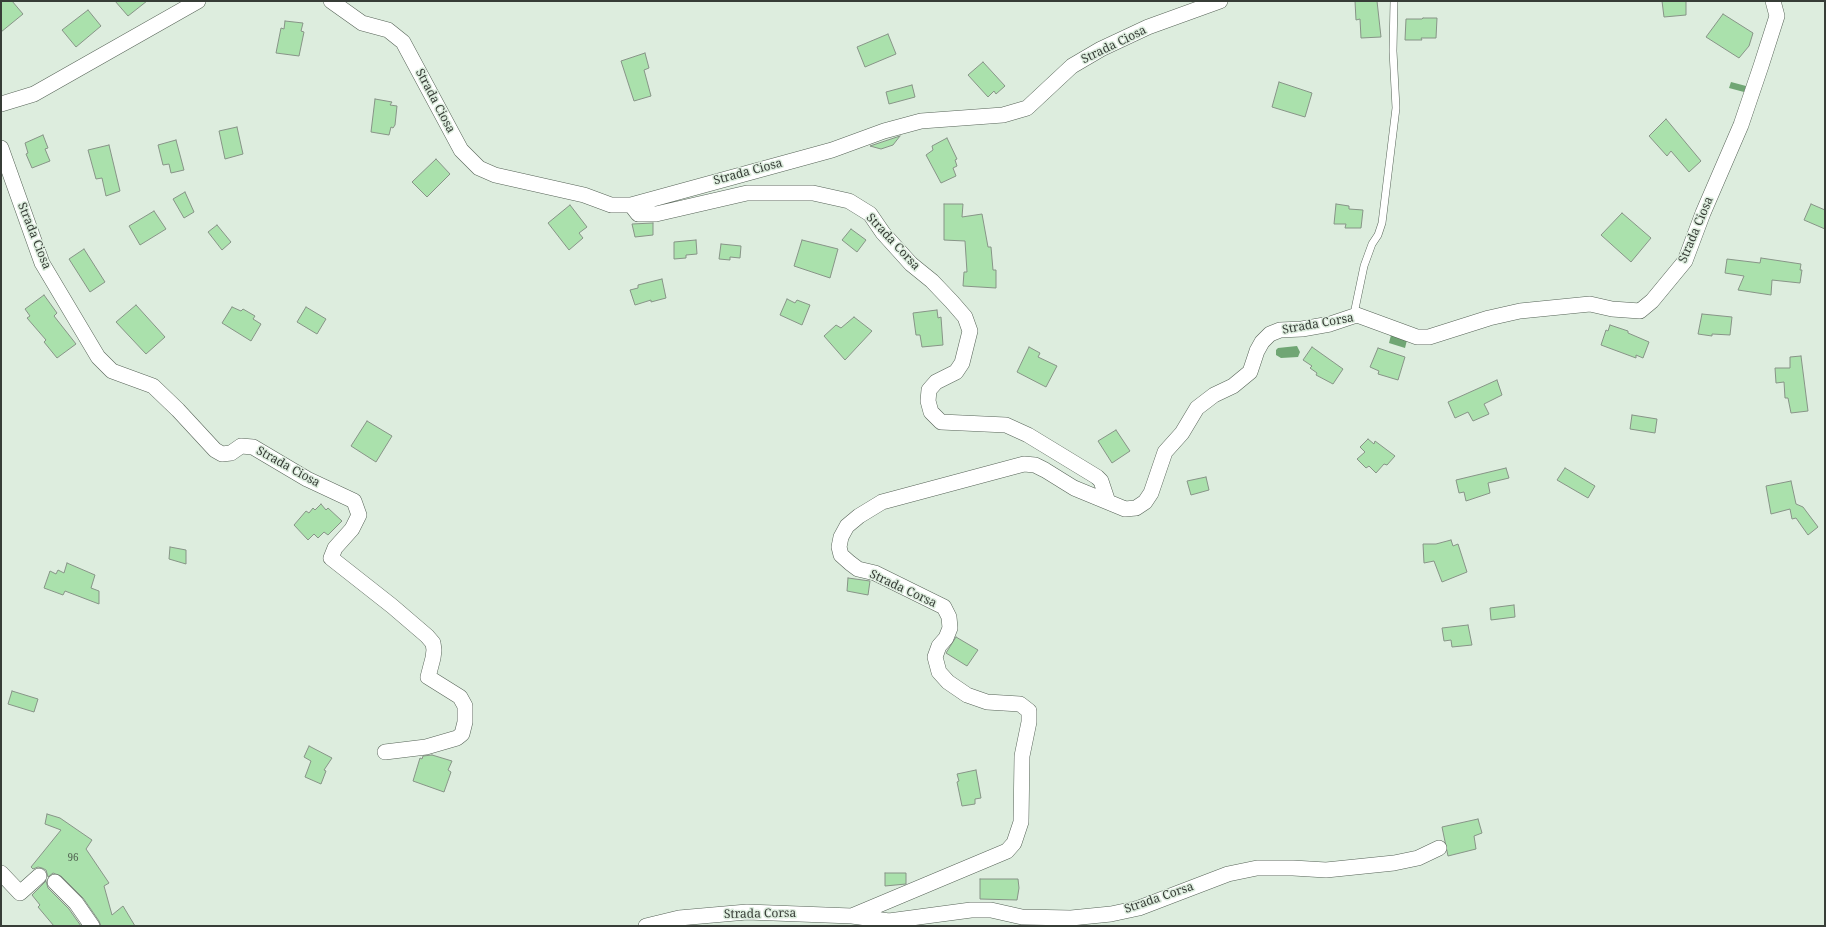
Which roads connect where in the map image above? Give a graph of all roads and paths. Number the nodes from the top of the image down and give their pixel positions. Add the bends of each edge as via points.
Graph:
1 (198, 1) edge
2 (331, 1) edge
3 (1220, 1) edge
4 (1394, 1) edge
5 (1773, 1) edge
6 (1, 104) edge
7 (1, 148) edge
8 (631, 205) junction
9 (1357, 315) junction
10 (1429, 338) joint
11 (1108, 502) junction
12 (386, 752) dead end
13 (1439, 848) dead end
14 (1, 873) edge
15 (39, 876) dead end
16 (55, 882) dead end
17 (852, 916) junction
18 (92, 926) edge
19 (646, 926) edge

1 - 6 street via 34,94
2 - 8 street, Strada Ciosa via 362,23 388,30 403,42 461,150 479,168 495,175 584,195 611,205
3 - 8 street, Strada Ciosa via 1101,49 1072,66 1026,108 1003,115 921,121 832,150
4 - 9 lane via 1396,108 1382,223 1364,266 1355,308
5 - 10 street, Strada Ciosa via 1777,16 1741,125 1685,261 1652,301 1640,311 1590,304 1520,311 1489,318
7 - 12 street, Strada Ciosa via 42,263 98,357 112,372 153,386 215,450 222,454 231,453 241,446 253,447 307,479 354,501 359,515 352,529 335,548 331,558 392,606 433,643 433,658 428,677 460,697 465,706 465,722 462,734 457,738 426,747
8 - 11 street, Strada Corsa via 638,214 656,214 747,193 813,193 850,201 870,214 911,264 932,281 965,317 970,331 962,363 956,372 936,382 930,390 930,412 941,422 1006,425 1028,435 1097,477 1101,481
9 - 10 street, Strada Corsa via 1417,337
9 - 11 street, Strada Corsa via 1330,324 1280,330 1270,334 1257,351 1250,372 1233,386 1214,395 1197,408 1182,433 1165,452 1151,493 1145,502 1136,508 1125,509
11 - 17 street, Strada Corsa via 1074,488 1035,465 1024,464 882,502 847,526 839,547 841,555 850,564 858,570 875,573 944,607 949,617 950,628 935,657 938,672 967,694 987,702 1020,704 1029,711 1022,756 1021,822 1014,843 1007,851
13 - 17 street, Strada Corsa via 1418,858 1394,863 1326,870 1257,868 1228,874 1139,908 1111,914 1071,918 1029,917 991,910 971,910 889,921
14 - 15 street via 20,893
16 - 18 street via 76,903
17 - 19 street, Strada Corsa via 747,912 679,918

